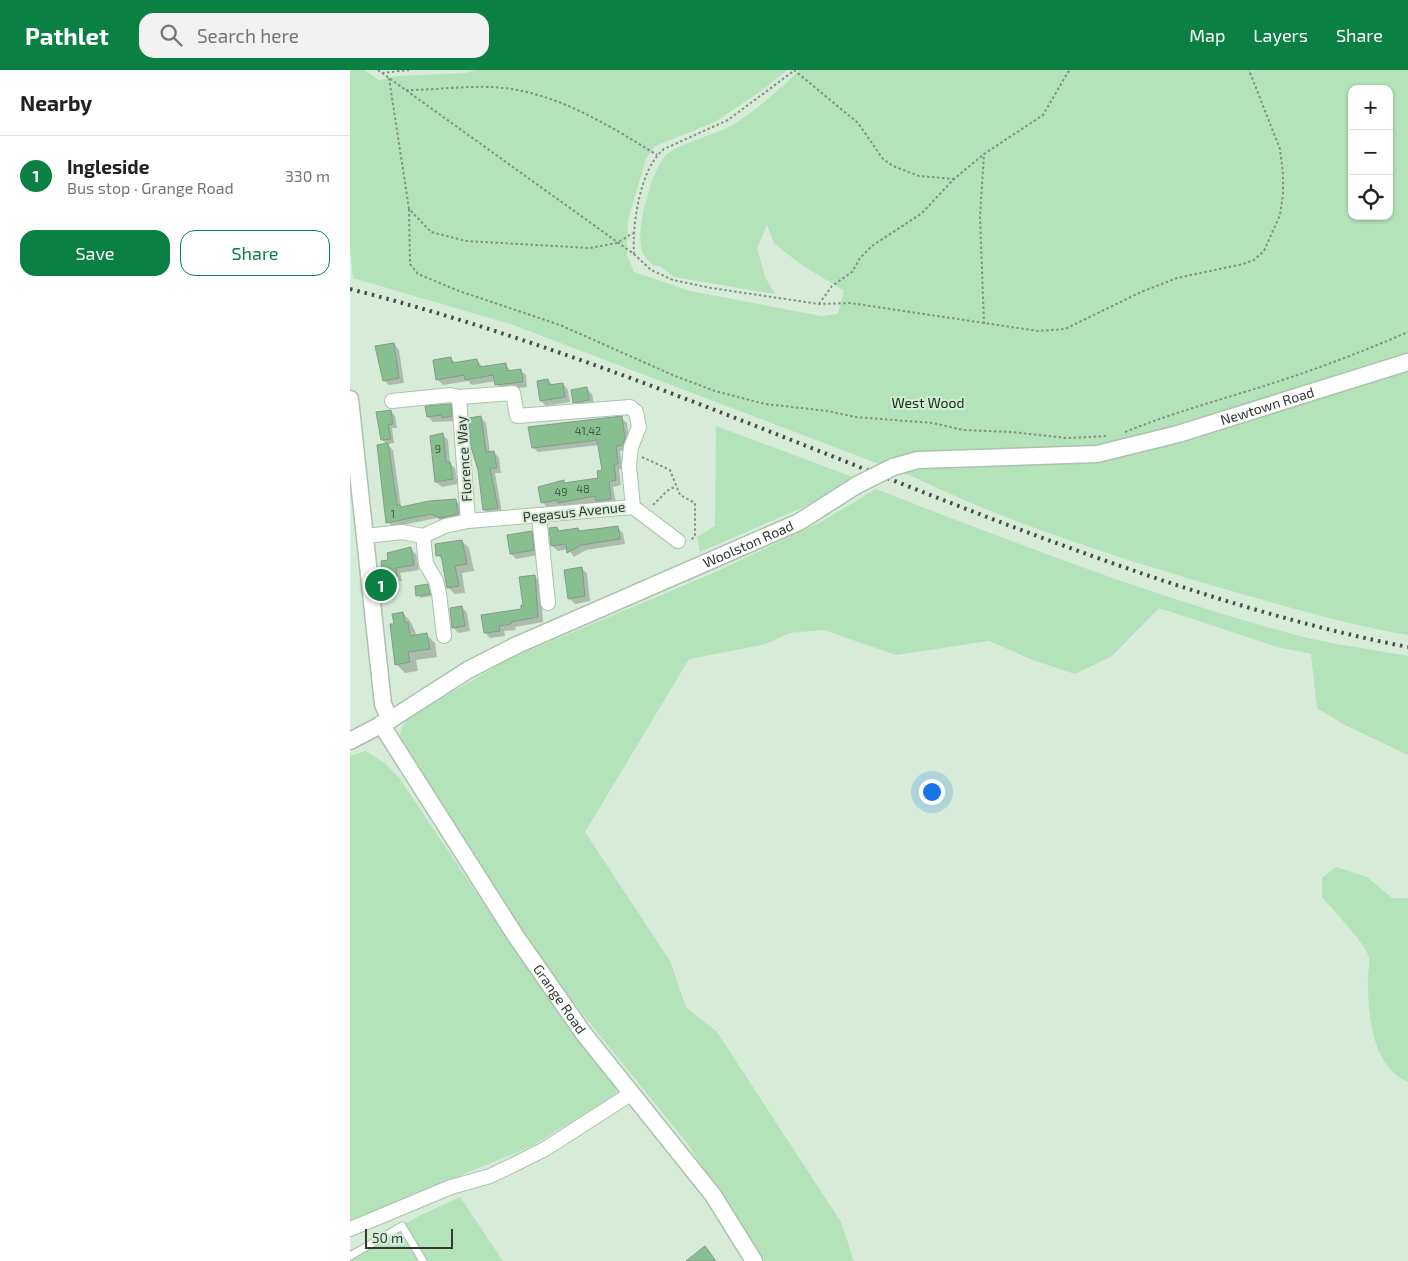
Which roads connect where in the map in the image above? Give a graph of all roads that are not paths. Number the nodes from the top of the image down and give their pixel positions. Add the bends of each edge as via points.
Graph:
1 (1408, 362) edge
2 (459, 397) junction
3 (350, 399) edge
4 (392, 401) dead end
5 (1123, 440) joint
6 (633, 507) junction
7 (539, 516) junction
8 (468, 521) junction
9 (365, 536) junction
10 (423, 536) junction
11 (678, 541) road end
12 (548, 603) dead end
13 (444, 636) dead end
14 (386, 722) junction
15 (350, 741) edge
16 (632, 1093) junction
17 (350, 1230) edge
18 (350, 1256) edge
19 (423, 1261) edge
20 (754, 1261) edge

1 - 5 street, Newtown Road via 1178,434
2 - 4 street, Pegasus Avenue
2 - 6 street, Pegasus Avenue via 513,393 517,416 630,406 636,412 639,427 628,466
2 - 8 street, Florence Way
3 - 9 street, Grange Road
5 - 14 street, Woolston Road, bridge via 1097,454 918,460 893,467 857,485 799,522 517,645 468,670
6 - 7 street, Pegasus Avenue
6 - 11 street
7 - 8 street, Pegasus Avenue
7 - 12 street
8 - 10 street, Pegasus Avenue via 445,526
9 - 10 street via 402,532
9 - 14 street, Grange Road
10 - 13 street via 426,564 439,593
14 - 15 street, Woolston Road
14 - 16 street, Grange Road via 515,935 584,1034
16 - 17 street via 513,1166 451,1187
16 - 20 street, Grange Road via 714,1195
18 - 19 lane via 402,1226

